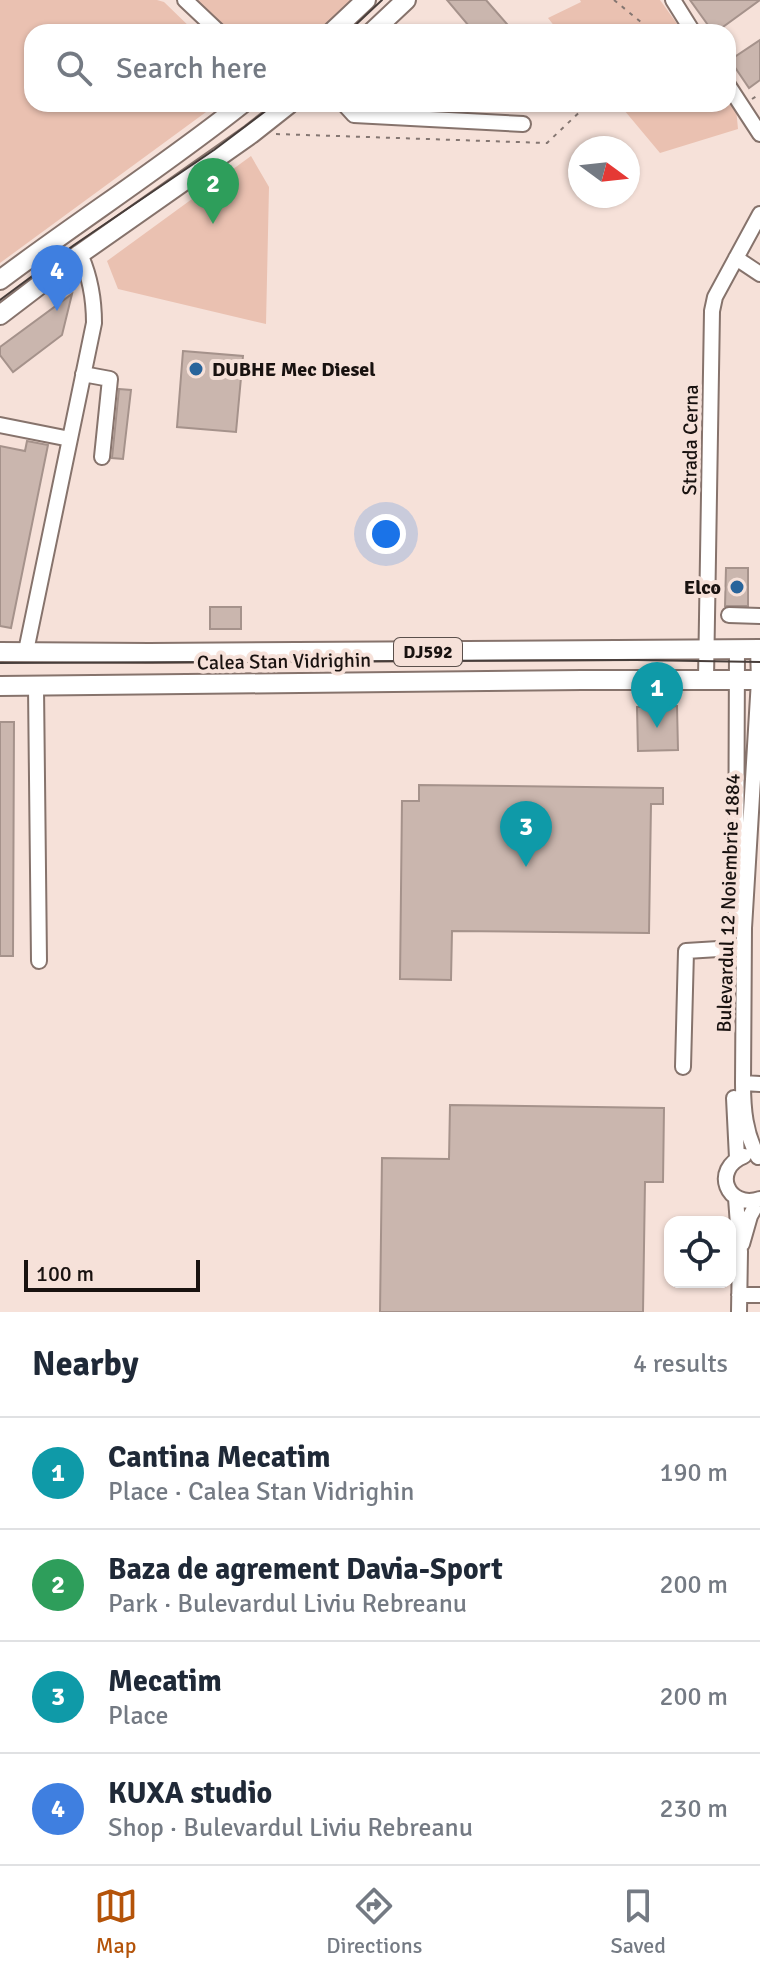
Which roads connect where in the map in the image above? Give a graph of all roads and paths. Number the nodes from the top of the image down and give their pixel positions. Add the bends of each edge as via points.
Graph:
1 (185, 0) edge
2 (366, 0) edge
3 (406, 0) edge
4 (614, 0) edge
5 (673, 0) edge
6 (210, 24) edge
7 (340, 24) edge
8 (380, 24) edge
9 (643, 24) edge
10 (688, 24) edge
11 (736, 97) edge
12 (232, 112) edge
13 (279, 112) edge
14 (351, 112) edge
15 (580, 112) edge
16 (523, 124) dead end
17 (251, 134) junction
18 (760, 134) edge
19 (760, 214) edge
20 (80, 254) junction
21 (736, 258) junction
22 (760, 274) edge
23 (0, 280) edge
24 (0, 315) edge
25 (83, 374) junction
26 (0, 425) edge
27 (70, 439) junction
28 (102, 457) dead end
29 (729, 615) dead end
30 (760, 616) edge
31 (737, 649) junction
32 (759, 649) edge
33 (707, 650) junction
34 (26, 651) junction
35 (0, 652) edge
36 (706, 679) junction
37 (737, 679) junction
38 (759, 680) edge
39 (0, 686) edge
40 (36, 687) junction
41 (735, 948) junction
42 (39, 961) dead end
43 (744, 982) junction
44 (760, 983) edge
45 (683, 1067) dead end
46 (743, 1083) junction
47 (760, 1084) edge
48 (737, 1158) junction
49 (759, 1158) edge
50 (736, 1198) junction
51 (760, 1200) edge
52 (740, 1252) junction
53 (739, 1295) junction
54 (760, 1295) edge
55 (739, 1312) edge

1 - 6 street
2 - 7 main road
3 - 8 main road
4 - 9 path
5 - 10 street
11 - 18 street
12 - 23 main road
13 - 17 main road
14 - 16 street
15 - 17 path via 547,143
17 - 20 main road
19 - 21 street, Strada Cerna
20 - 24 main road
20 - 25 street via 94,305
21 - 22 street
21 - 33 street, Strada Cerna via 712,311
25 - 27 street
25 - 28 street via 110,379
26 - 27 street
27 - 34 street
29 - 30 street
31 - 32 main road, Calea Stan Vidrighin / DJ592
31 - 33 main road, Calea Stan Vidrighin / DJ592
31 - 37 street, Bulevardul 12 Noiembrie 1884
32 - 38 street, Bulevardul 12 Noiembrie 1884
33 - 34 main road, Calea Stan Vidrighin / DJ592
33 - 36 street, Strada Cerna
34 - 35 main road, Calea Stan Vidrighin / DJ592
36 - 37 main road, Calea Stan Vidrighin / DJ592
36 - 40 main road, Calea Stan Vidrighin / DJ592
37 - 38 main road, Calea Stan Vidrighin / DJ592
37 - 41 street, Bulevardul 12 Noiembrie 1884
38 - 43 street, Bulevardul 12 Noiembrie 1884
39 - 40 main road, Calea Stan Vidrighin / DJ592
40 - 42 street
41 - 45 street via 686,951
41 - 48 street, Bulevardul 12 Noiembrie 1884
43 - 44 street
43 - 46 street, Bulevardul 12 Noiembrie 1884
46 - 47 street
46 - 49 street, Bulevardul 12 Noiembrie 1884 via 747,1130
48 - 49 street
48 - 50 street, Bulevardul 12 Noiembrie 1884 via 726,1174 727,1188
50 - 51 street
50 - 52 street
51 - 52 street
52 - 53 street
53 - 54 street
53 - 55 street

